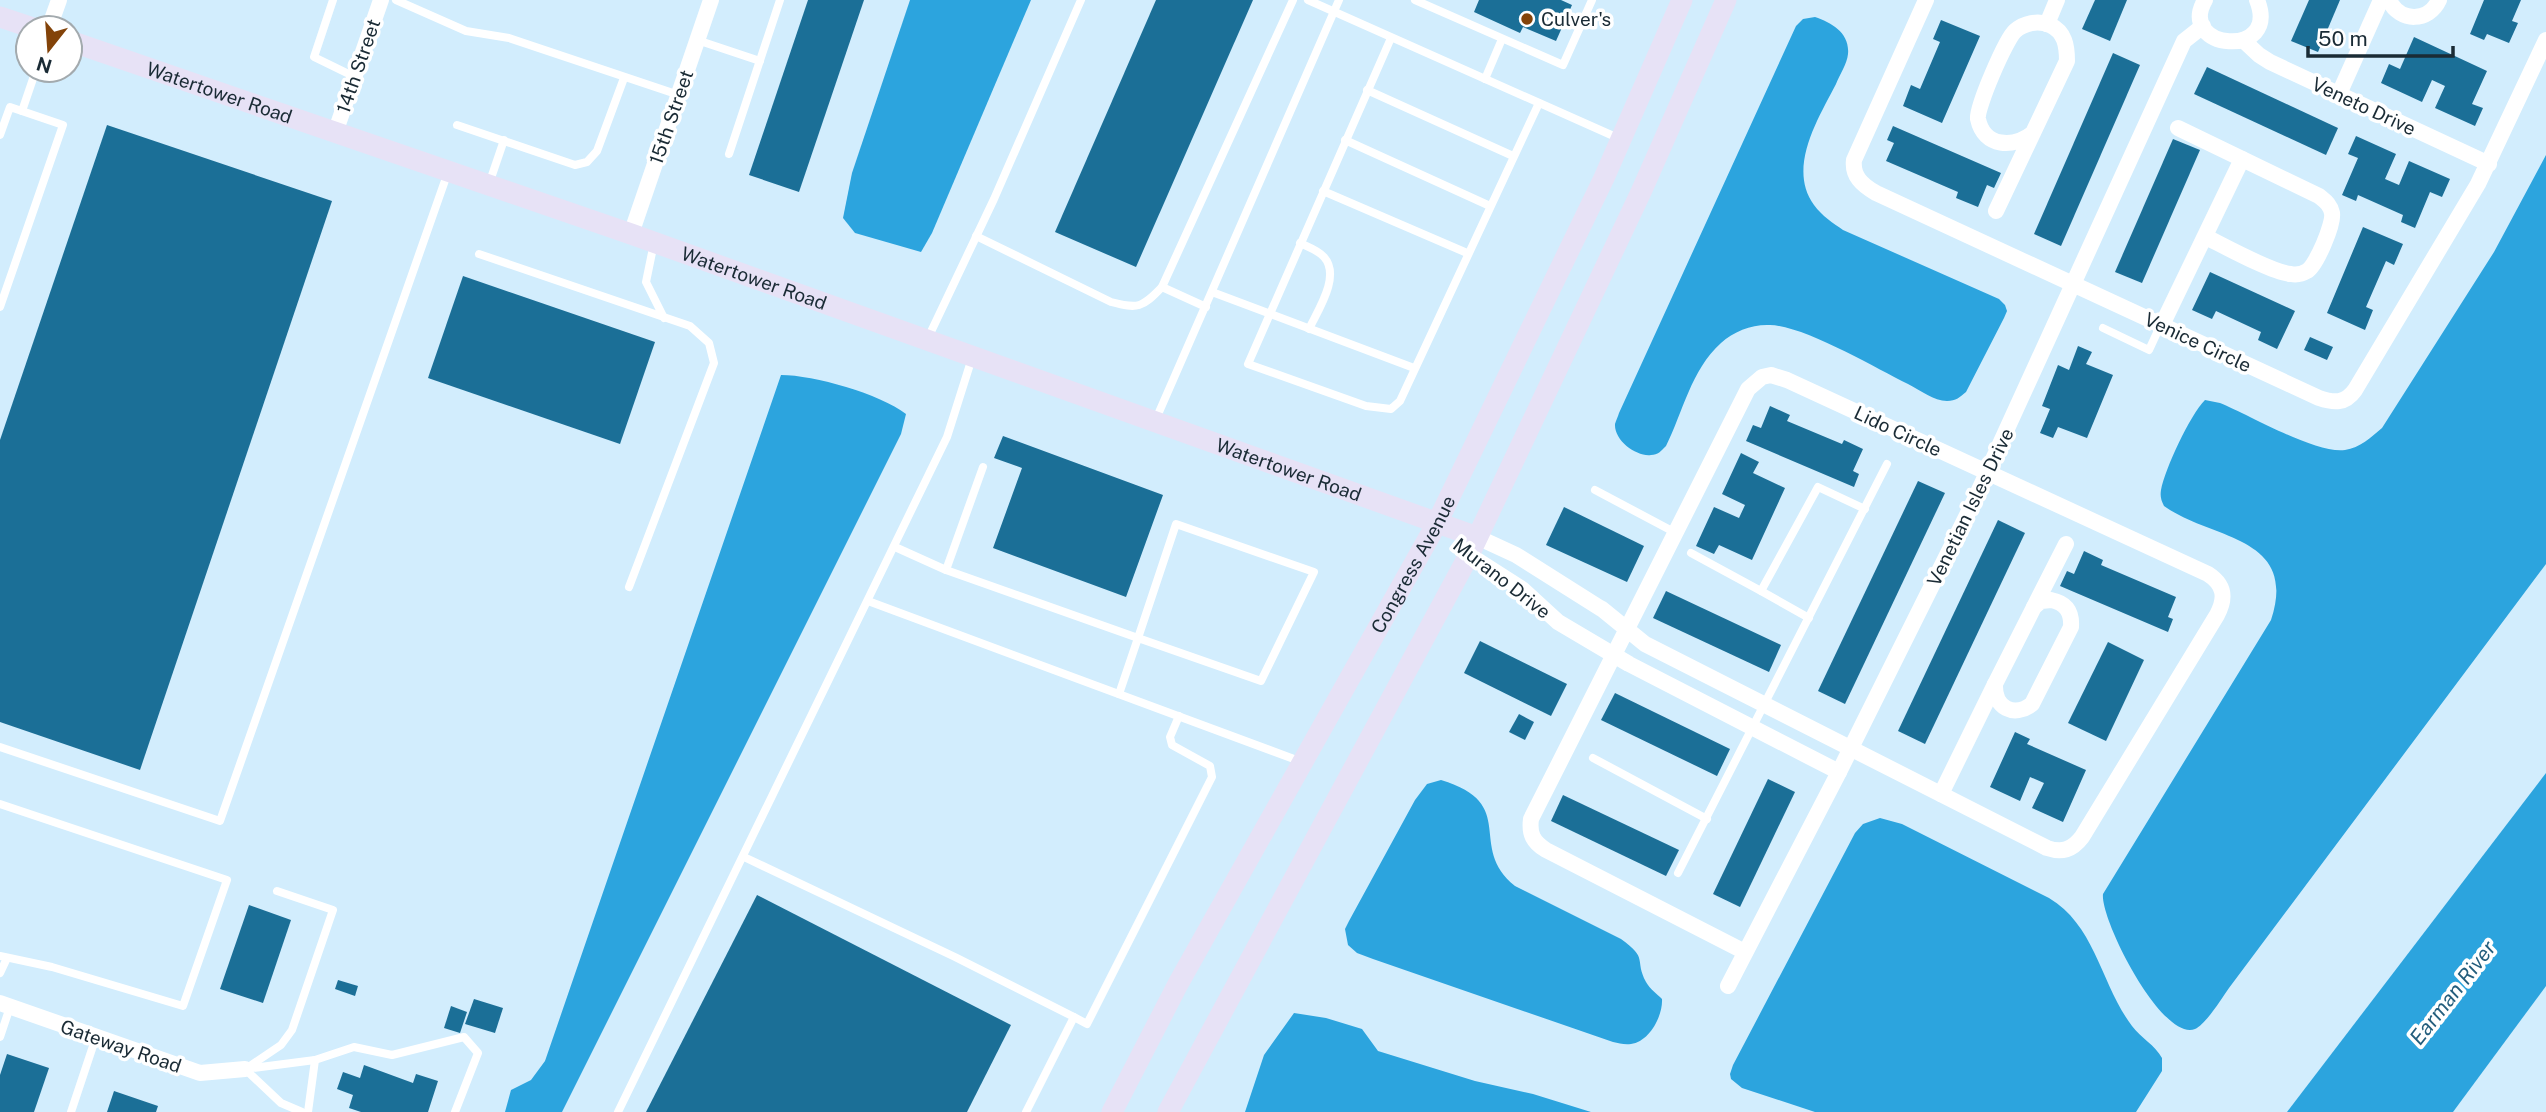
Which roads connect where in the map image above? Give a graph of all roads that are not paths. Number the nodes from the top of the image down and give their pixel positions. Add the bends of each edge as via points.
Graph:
1 (333, 0) edge
2 (381, 0) edge
3 (396, 0) edge
4 (710, 0) edge
5 (780, 0) edge
6 (1081, 0) edge
7 (1293, 0) edge
8 (1308, 0) edge
9 (1339, 0) edge
10 (1415, 0) edge
11 (1592, 0) edge
12 (1682, 0) edge
13 (1726, 0) edge
14 (2057, 0) edge
15 (2205, 0) edge
16 (2381, 0) edge
17 (2389, 0) edge
18 (2439, 0) edge
19 (2258, 1) edge
20 (1921, 2) edge
21 (1334, 13) junction
22 (2047, 24) junction
23 (2203, 26) junction
24 (1391, 38) junction
25 (1502, 39) junction
26 (697, 40) junction
27 (2546, 40) edge
28 (2244, 41) junction
29 (84, 46) edge
30 (760, 61) junction
31 (355, 77) junction
32 (624, 78) junction
33 (1485, 79) junction
34 (31, 84) edge
35 (1367, 90) junction
36 (2339, 94) junction
37 (678, 95) junction
38 (1539, 103) junction
39 (22, 111) junction
40 (457, 125) dead end
41 (2178, 128) dead end
42 (335, 133) junction
43 (2033, 133) junction
44 (0, 135) edge
45 (1345, 140) junction
46 (1621, 140) junction
47 (504, 141) junction
48 (729, 155) dead end
49 (1513, 156) junction
50 (2242, 159) junction
51 (2489, 164) junction
52 (449, 172) junction
53 (488, 185) junction
54 (1323, 191) junction
55 (1490, 206) junction
56 (1996, 211) dead end
57 (631, 234) junction
58 (976, 236) junction
59 (2206, 237) junction
60 (654, 243) junction
61 (1300, 243) junction
62 (1467, 253) junction
63 (479, 254) dead end
64 (2073, 284) junction
65 (1162, 287) junction
66 (1212, 292) junction
67 (0, 307) edge
68 (1206, 307) junction
69 (1269, 314) junction
70 (664, 318) junction
71 (2162, 325) junction
72 (2103, 328) dead end
73 (1309, 329) junction
74 (926, 340) junction
75 (972, 357) junction
76 (1414, 368) junction
77 (1155, 422) junction
78 (1887, 464) dead end
79 (983, 467) dead end
80 (1987, 472) junction
81 (1595, 490) dead end
82 (1865, 509) junction
83 (1437, 523) junction
84 (1676, 533) junction
85 (2066, 544) dead end
86 (1473, 546) junction
87 (895, 547) junction
88 (1691, 553) dead end
89 (946, 570) junction
90 (629, 587) dead end
91 (1761, 591) junction
92 (868, 601) junction
93 (2034, 607) junction
94 (1810, 618) junction
95 (1627, 629) junction
96 (1138, 638) junction
97 (1614, 655) junction
98 (1995, 684) junction
99 (1119, 694) junction
100 (1765, 705) junction
101 (1179, 716) junction
102 (1753, 728) junction
103 (0, 747) edge
104 (1851, 749) junction
105 (1592, 758) dead end
106 (1303, 762) junction
107 (1839, 772) junction
108 (1941, 794) junction
109 (0, 804) edge
110 (1707, 819) junction
111 (744, 857) junction
112 (1678, 873) dead end
113 (277, 891) dead end
114 (1745, 952) junction
115 (3, 957) edge
116 (0, 973) edge
117 (1728, 986) dead end
118 (5, 1005) edge
119 (1074, 1017) junction
120 (0, 1037) edge
121 (96, 1037) junction
122 (315, 1060) junction
123 (245, 1069) junction
124 (71, 1112) edge
125 (302, 1112) edge
126 (308, 1112) edge
127 (455, 1112) edge
128 (618, 1112) edge
129 (1026, 1112) edge
130 (1112, 1112) edge
131 (1168, 1112) edge

1 - 31 lane via 314,57
2 - 31 street, 14th Street
3 - 32 lane via 466,31 509,38
4 - 26 street, 15th Street
5 - 30 lane
6 - 58 lane
7 - 65 lane
8 - 21 lane
9 - 21 lane
10 - 25 lane
11 - 25 lane via 1563,65
12 - 46 street, Congress Avenue
13 - 86 street via 1641,192
14 - 22 street
15 - 23 street
16 - 36 street
17 - 18 street via 2402,15 2414,18 2426,15
19 - 28 street via 2259,23
20 - 64 street, Venice Circle via 1854,160 1855,175 1876,193
21 - 24 lane
21 - 66 lane
22 - 43 street via 2062,34 2067,61
22 - 43 street via 2024,25 2012,33 1979,105 1978,119 1995,141 2015,143
23 - 28 street via 2216,40 2229,44
23 - 64 street, Venetian Isles Drive via 2184,41
24 - 33 lane
24 - 35 lane
25 - 33 lane
26 - 30 lane
26 - 37 street, 15th Street
27 - 51 street, Venice Circle
28 - 36 street, Veneto Drive via 2270,62
29 - 42 street, Watertower Road
30 - 48 lane
31 - 42 street, 14th Street
32 - 37 lane
32 - 47 lane via 597,151 587,162 575,165
33 - 38 lane
34 - 39 lane
35 - 45 lane
35 - 49 lane
36 - 51 street, Veneto Drive
37 - 57 street, 15th Street
38 - 46 lane
38 - 49 lane
39 - 44 lane via 10,107
39 - 67 lane via 63,125
40 - 47 lane
41 - 50 street
42 - 52 street, Watertower Road
43 - 56 street
45 - 54 lane
45 - 55 lane
46 - 83 street, Congress Avenue
47 - 53 lane
49 - 55 lane
50 - 59 street
50 - 59 street via 2329,204 2332,223 2314,264 2301,274 2282,273
51 - 71 street, Venice Circle via 2355,390 2343,401 2319,398
52 - 53 street, Watertower Road
52 - 103 lane via 220,821
53 - 57 street, Watertower Road
54 - 61 lane
54 - 62 lane
55 - 62 lane
57 - 60 street, Watertower Road
58 - 65 lane via 1111,302 1133,307 1146,303
58 - 74 lane
59 - 71 street
60 - 70 lane via 646,282
60 - 74 street, Watertower Road
61 - 69 lane
61 - 73 lane via 1318,252 1330,267 1331,277
62 - 76 lane
63 - 70 lane
64 - 71 street, Venice Circle
64 - 80 street, Venetian Isles Drive
65 - 68 lane
66 - 68 lane
66 - 69 lane
68 - 77 lane
69 - 73 lane
69 - 76 lane via 1248,364 1379,409 1391,409 1400,401
70 - 90 lane via 690,327 709,343 714,363
71 - 72 lane via 2148,350
73 - 76 lane
74 - 75 street, Watertower Road
75 - 77 street, Watertower Road
75 - 87 lane via 947,438
77 - 83 street, Watertower Road
78 - 82 lane
79 - 89 lane
80 - 84 street, Lido Circle via 1770,375 1748,389
80 - 104 street, Venetian Isles Drive
80 - 108 street, Lido Circle via 2208,574 2221,586 2223,599 2076,845 2060,851 2047,848
81 - 84 lane
82 - 91 lane via 1818,487
82 - 94 lane
83 - 86 street, Murano Drive
83 - 106 street, Congress Avenue
84 - 95 street, Lido Circle
85 - 93 street
86 - 95 street, Murano Drive via 1516,555
86 - 97 street, Murano Drive via 1558,622
86 - 131 street
87 - 89 lane
87 - 92 lane
88 - 91 lane
89 - 96 lane
91 - 94 lane
92 - 99 lane
92 - 111 lane
93 - 98 street
93 - 98 street via 2051,600 2067,608 2071,627 2060,649 2025,710 2006,709 1995,694
94 - 100 lane
95 - 97 street, Lido Circle
95 - 100 street, Murano Drive via 1645,644
96 - 96 lane via 1261,681 1314,572 1176,524
96 - 99 lane
97 - 102 street, Murano Drive
97 - 114 street, Lido Circle via 1531,819 1534,841
98 - 108 street
99 - 101 lane
100 - 102 lane
100 - 104 street, Murano Drive
101 - 106 lane
101 - 119 lane via 1170,737 1172,745 1210,766 1212,777 1087,1024
102 - 107 street, Murano Drive
102 - 110 lane
104 - 107 street, Venetian Isles Drive
104 - 108 street, Lido Circle
105 - 110 lane
106 - 130 street, Congress Avenue
107 - 114 street, Venetian Isles Drive
109 - 115 lane via 227,880 183,1006
110 - 112 lane
111 - 119 lane
111 - 128 lane
113 - 123 lane via 333,910 292,1030 281,1045
114 - 117 street, Venetian Isles Drive
115 - 116 lane
118 - 120 lane
118 - 121 street, Gateway Road
119 - 129 lane
121 - 123 street, Gateway Road via 200,1073
121 - 124 lane
122 - 123 lane
122 - 126 lane
122 - 127 lane via 354,1048 393,1055 464,1037 478,1053
123 - 125 lane via 281,1103

